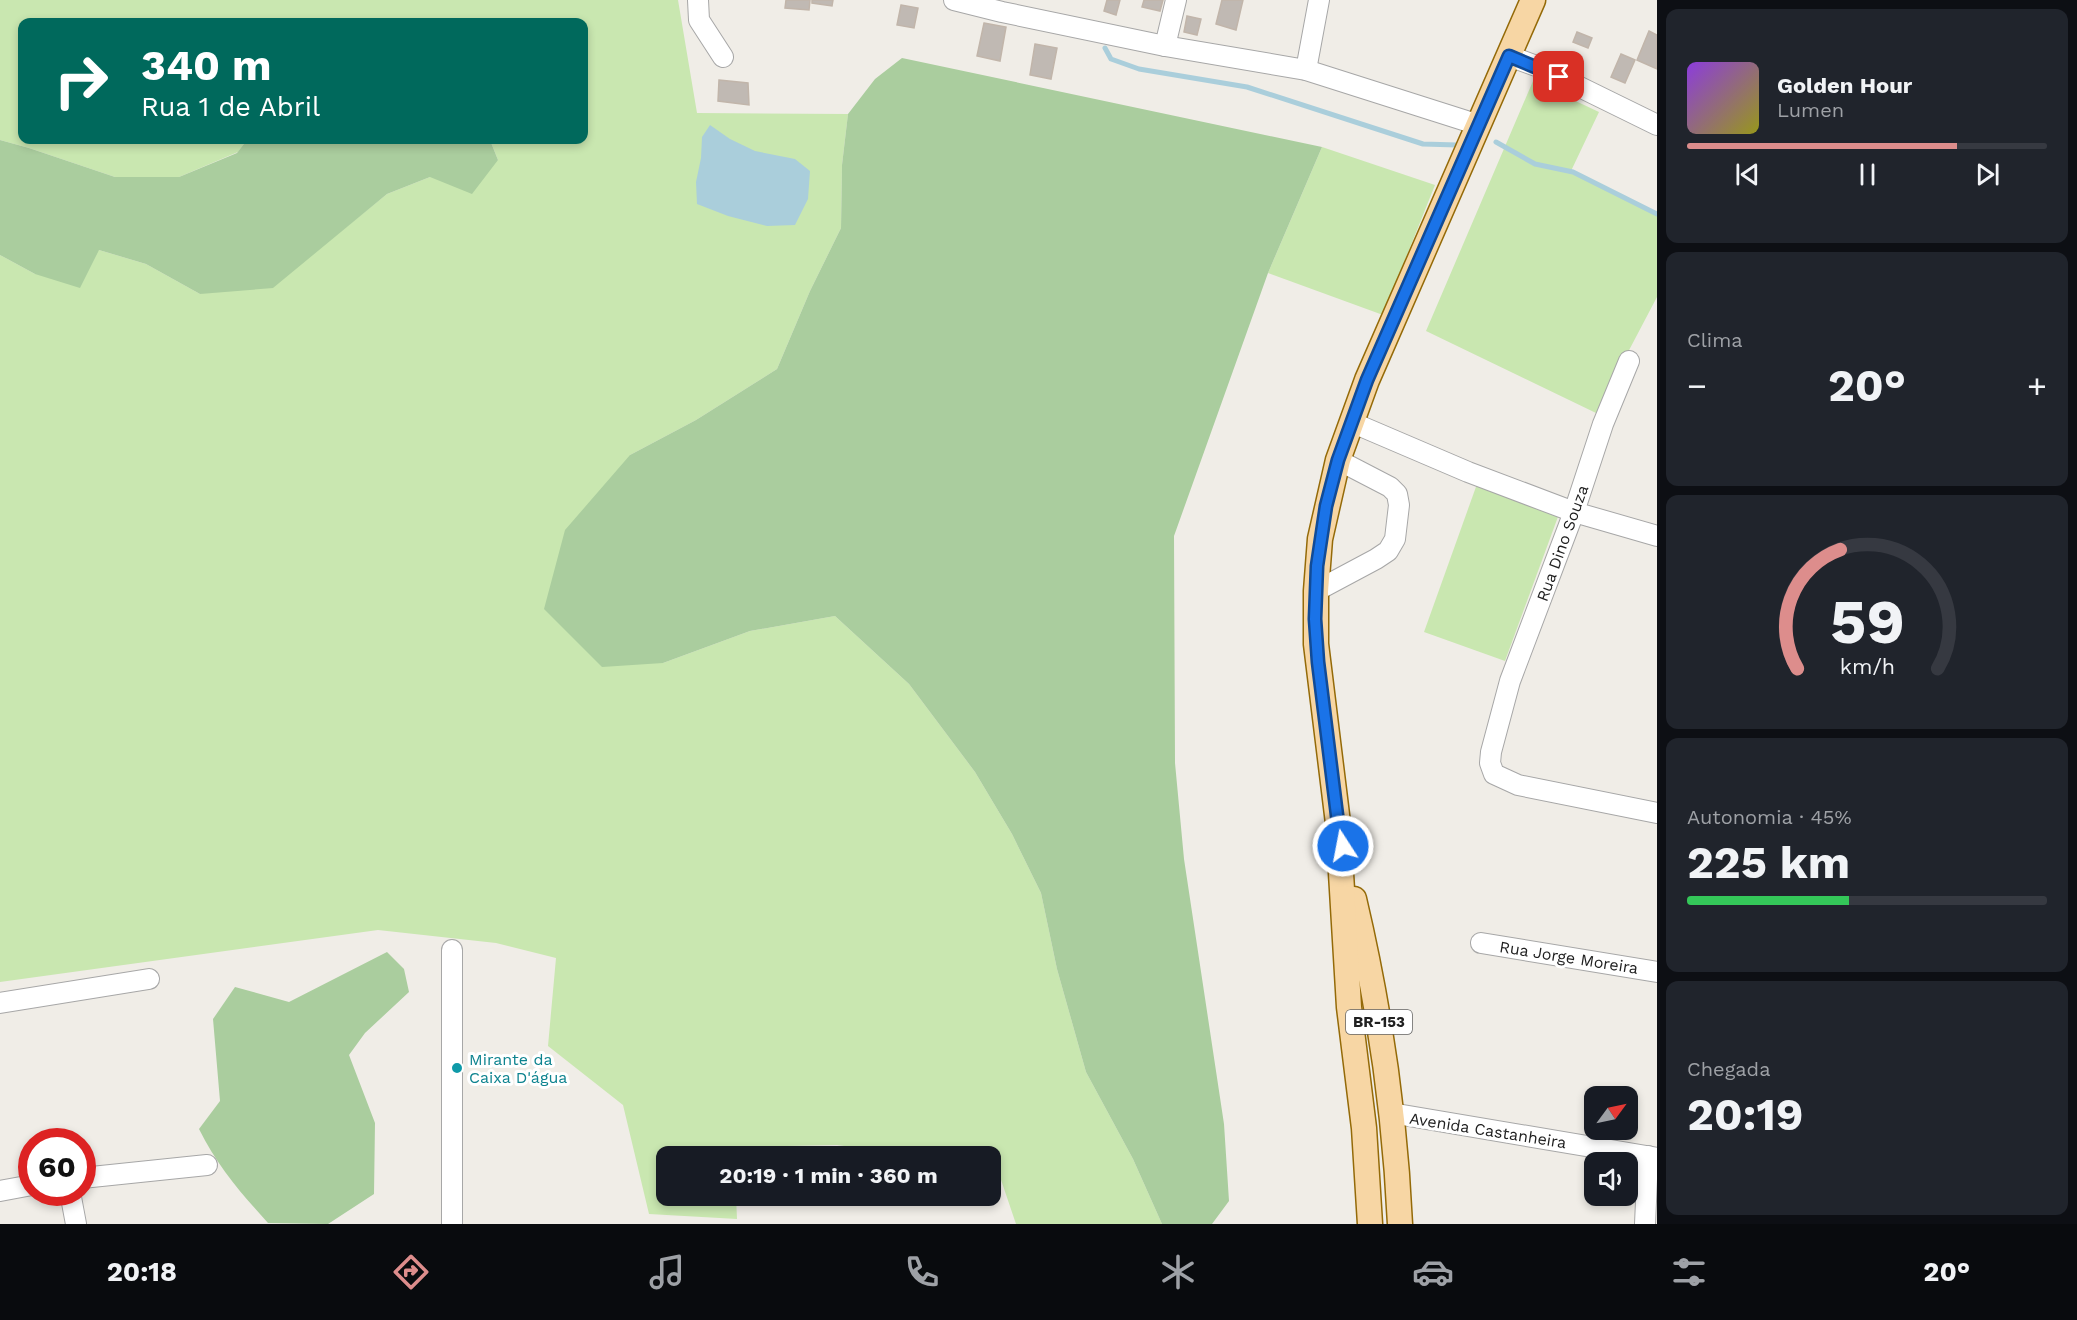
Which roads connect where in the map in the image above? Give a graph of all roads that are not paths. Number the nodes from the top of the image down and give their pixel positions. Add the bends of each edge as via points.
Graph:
1 (698, 0) edge
2 (954, 0) edge
3 (1176, 0) edge
4 (1319, 0) edge
5 (1533, 0) edge
6 (1003, 6) edge
7 (1165, 46) junction
8 (1509, 56) junction
9 (723, 57) dead end
10 (1306, 70) junction
11 (1479, 124) junction
12 (1657, 125) edge
13 (1629, 361) dead end
14 (1352, 422) junction
15 (1338, 460) junction
16 (1574, 512) junction
17 (1657, 536) edge
18 (1316, 591) junction
19 (1657, 813) edge
20 (1338, 823) junction
21 (1481, 943) dead end
22 (452, 950) dead end
23 (1657, 972) edge
24 (149, 979) dead end
25 (0, 1003) edge
26 (1391, 1113) junction
27 (1652, 1157) edge
28 (207, 1165) dead end
29 (96, 1177) edge
30 (18, 1188) edge
31 (0, 1191) edge
32 (73, 1206) edge
33 (76, 1224) edge
34 (452, 1224) edge
35 (1370, 1224) edge
36 (1401, 1224) edge
37 (1645, 1224) edge

1 - 9 street via 699,20
2 - 6 street
3 - 7 street
4 - 10 street
5 - 8 main road, BR-153
6 - 7 street
7 - 10 street
8 - 11 main road, BR-153
8 - 12 street
10 - 11 street
11 - 14 main road, BR-153
13 - 16 street, Rua Dino Souza
14 - 15 main road, BR-153
14 - 16 street
15 - 18 main road, BR-153 via 1320,538
15 - 18 street via 1390,487 1396,494 1400,505 1395,539 1376,560
16 - 17 street
16 - 19 street, Rua Dino Souza via 1510,681 1491,764 1494,774 1518,784
18 - 20 main road, BR-153 via 1316,644
20 - 26 main road, BR-153 via 1370,969
20 - 35 main road, BR-153 via 1349,1007 1364,1128
21 - 23 street, Rua Jorge Moreira
22 - 34 street
24 - 25 street
26 - 27 street, Avenida Castanheira
26 - 36 main road, BR-153
27 - 37 street
28 - 29 street
30 - 31 street
32 - 33 street

